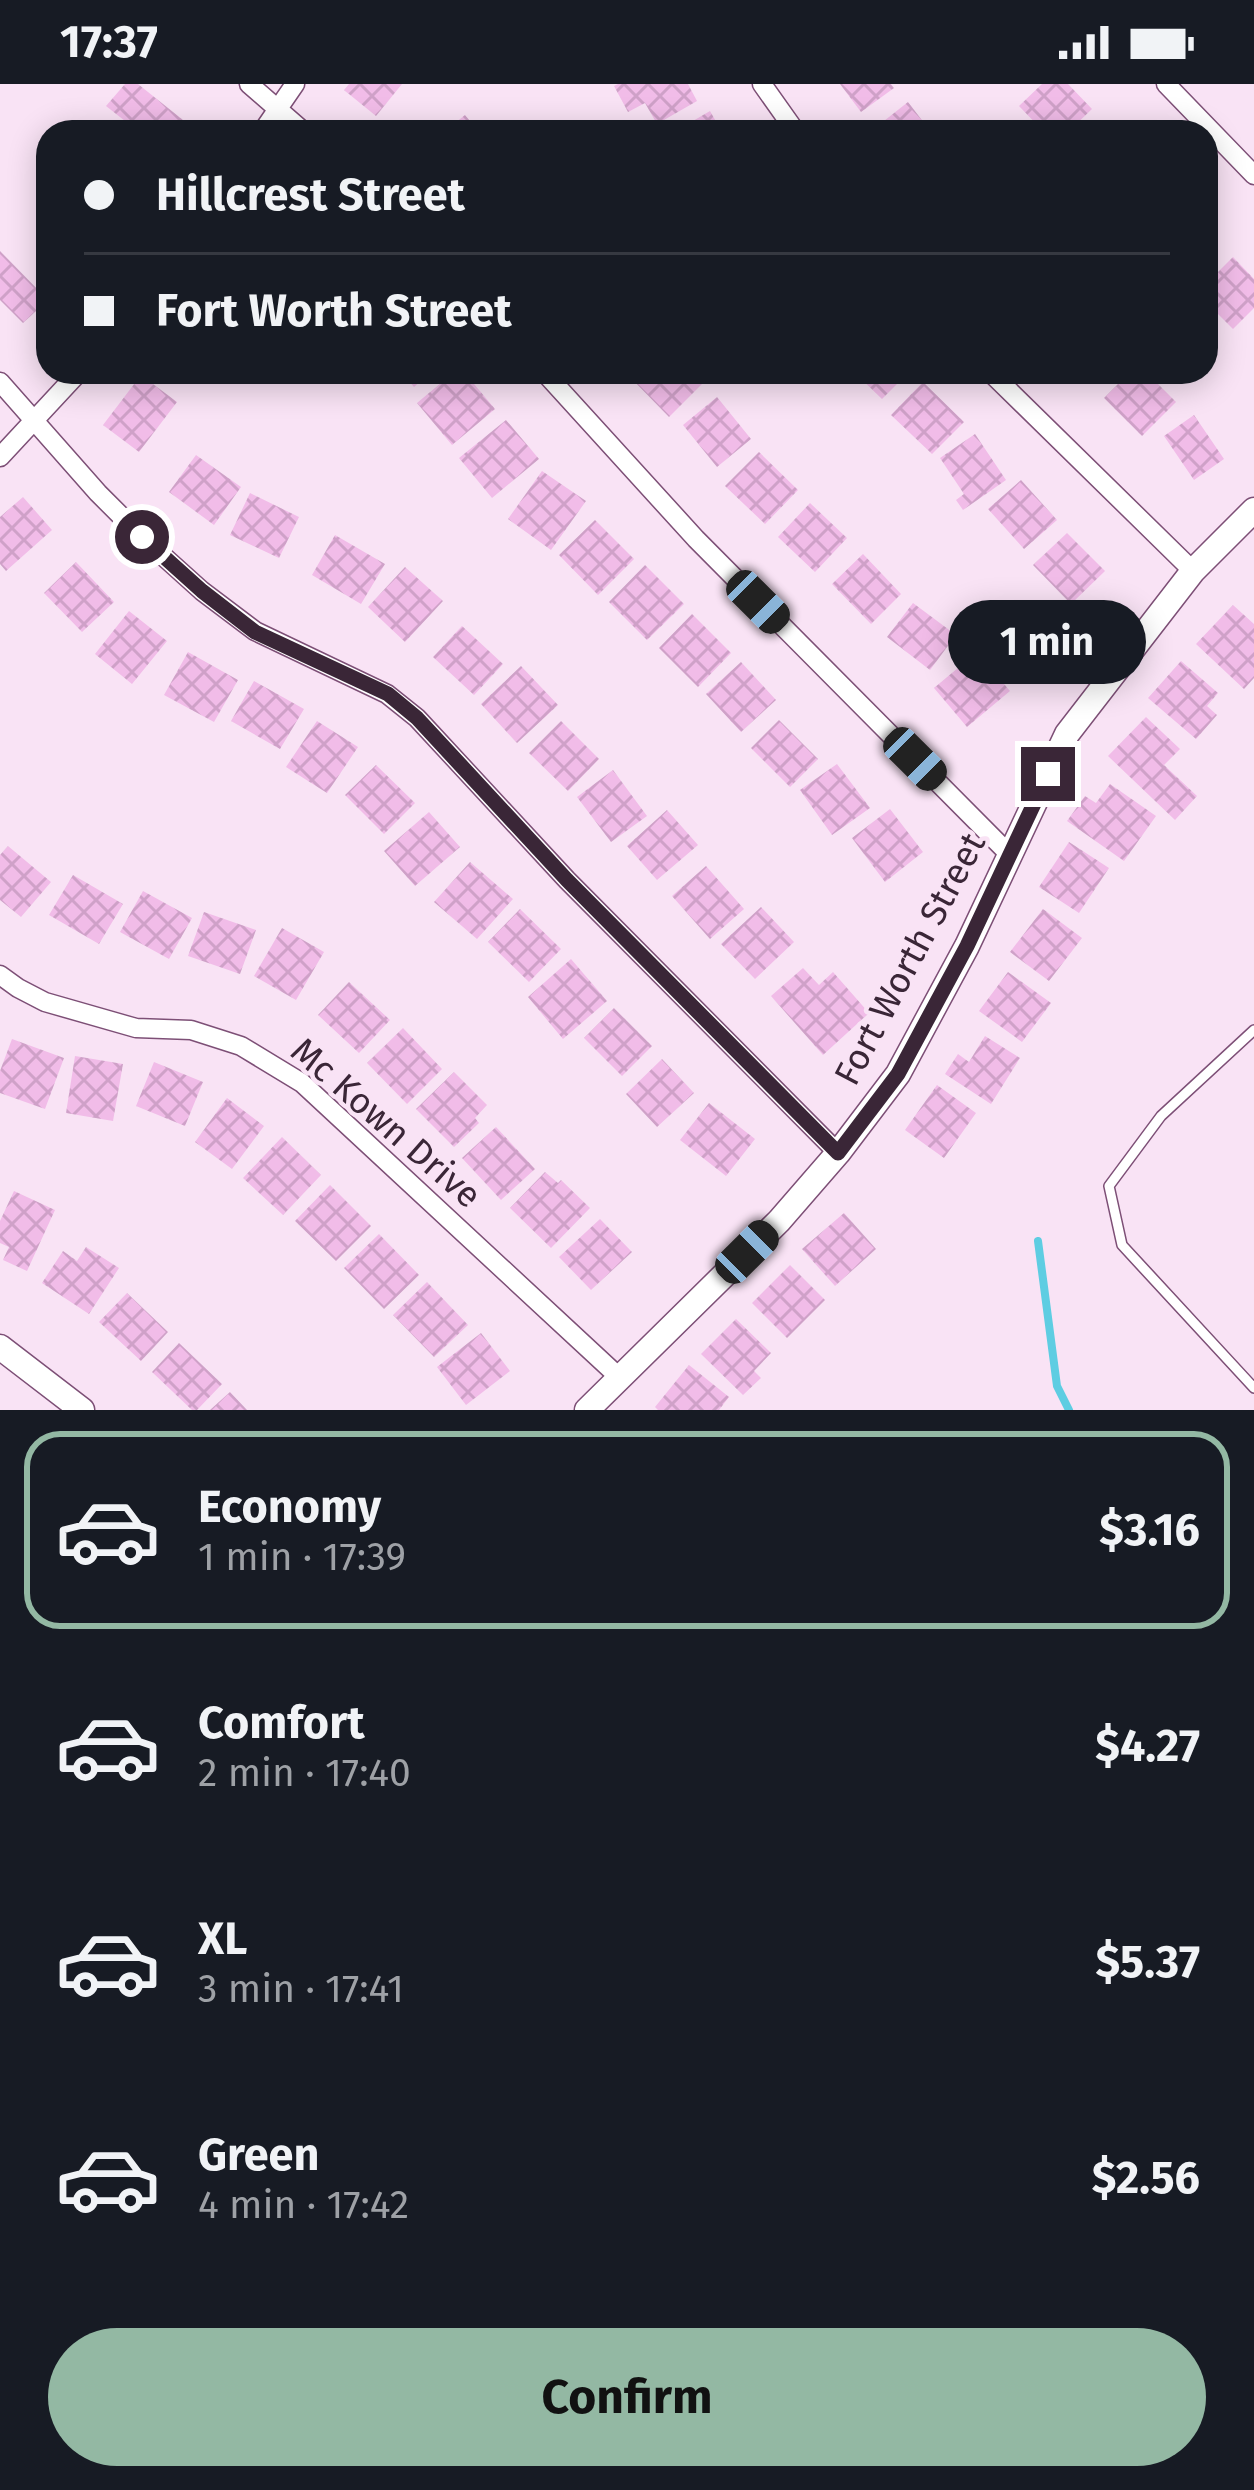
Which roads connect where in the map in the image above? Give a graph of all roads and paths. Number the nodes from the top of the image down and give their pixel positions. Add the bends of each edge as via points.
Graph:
1 (249, 84) edge
2 (295, 84) edge
3 (762, 84) edge
4 (1166, 84) edge
5 (278, 108) junction
6 (270, 120) edge
7 (291, 120) edge
8 (788, 120) edge
9 (1201, 120) edge
10 (1218, 138) edge
11 (1254, 175) edge
12 (0, 382) edge
13 (68, 384) edge
14 (555, 384) edge
15 (1002, 384) edge
16 (35, 419) junction
17 (0, 457) edge
18 (1254, 510) edge
19 (1193, 571) junction
20 (1009, 854) junction
21 (0, 975) edge
22 (1254, 1030) edge
23 (838, 1153) junction
24 (0, 1348) edge
25 (620, 1378) junction
26 (1254, 1388) edge
27 (82, 1410) edge
28 (587, 1410) edge

1 - 5 street
2 - 5 street
3 - 8 street
4 - 9 street
5 - 6 street
5 - 7 street
10 - 11 street
12 - 16 street
13 - 16 street
14 - 20 street
15 - 19 street
16 - 17 street
16 - 23 street via 113,508 202,591 255,632 388,694 417,718
18 - 19 street, Fort Worth Street
19 - 20 street, Fort Worth Street via 1067,734
20 - 23 street, Fort Worth Street via 898,1074
21 - 25 street, Mc Kown Drive via 45,1002 241,1046 302,1083
22 - 26 lane via 1161,1116 1109,1186 1122,1245
23 - 25 street, Fort Worth Street
24 - 27 street
25 - 28 street, Fort Worth Street

